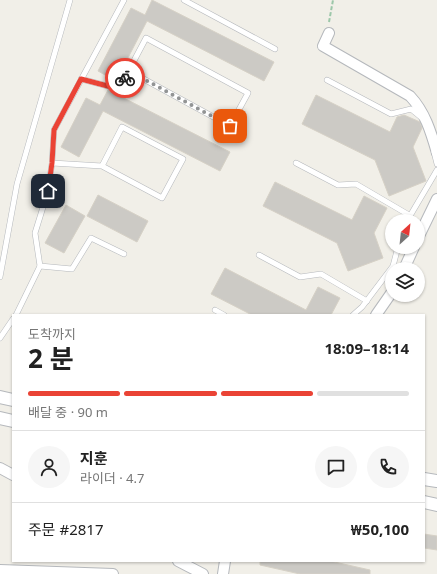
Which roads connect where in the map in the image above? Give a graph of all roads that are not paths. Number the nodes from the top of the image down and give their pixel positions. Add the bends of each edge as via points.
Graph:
1 (70, 0) edge
2 (124, 0) edge
3 (184, 0) edge
4 (329, 33) road end
5 (275, 49) dead end
6 (129, 71) junction
7 (81, 79) junction
8 (326, 80) dead end
9 (437, 153) edge
10 (52, 163) junction
11 (296, 163) dead end
12 (437, 164) edge
13 (102, 166) junction
14 (437, 170) edge
15 (437, 199) edge
16 (402, 214) edge
17 (410, 214) edge
18 (425, 224) edge
19 (124, 254) dead end
20 (396, 254) edge
21 (259, 255) dead end
22 (40, 266) junction
23 (0, 277) edge
24 (367, 301) junction
25 (385, 302) edge
26 (215, 310) dead end
27 (16, 314) edge
28 (222, 314) edge
29 (354, 314) edge
30 (377, 314) edge
31 (12, 320) edge
32 (0, 338) edge
33 (0, 397) edge
34 (12, 400) edge
35 (0, 418) edge
36 (12, 421) edge
37 (0, 468) edge
38 (12, 474) edge
39 (425, 479) edge
40 (437, 481) edge
41 (425, 502) edge
42 (437, 505) edge
43 (180, 562) edge
44 (225, 562) edge
45 (0, 570) edge
46 (113, 574) edge
47 (203, 574) edge
48 (223, 574) edge

1 - 23 lane via 17,184
2 - 7 lane
3 - 5 lane
4 - 9 street via 323,46 410,96 417,103 427,121
6 - 6 lane via 146,38 248,93 230,126
6 - 7 lane via 119,89
7 - 10 lane via 54,130
8 - 12 lane via 391,114 410,109 415,112 426,124
10 - 13 lane
10 - 22 lane via 48,191 35,233
11 - 16 lane via 338,185 356,184
13 - 13 lane via 162,198 183,159 122,127
14 - 17 lane
15 - 18 street
19 - 22 lane via 91,238 72,269
20 - 24 lane via 392,266
21 - 24 lane via 300,277 321,274
22 - 27 lane
24 - 29 lane
25 - 30 street
26 - 28 lane
31 - 32 lane
33 - 34 street
35 - 36 street
37 - 38 street
39 - 40 street
41 - 42 street
43 - 47 street
44 - 48 street
45 - 46 street

